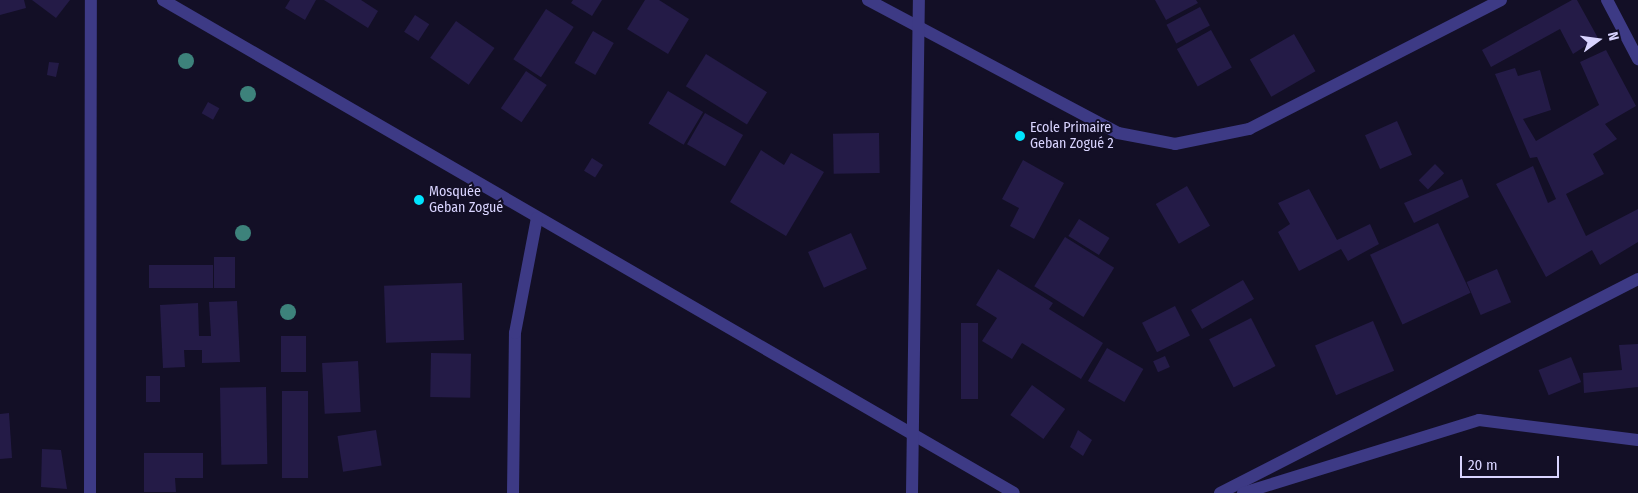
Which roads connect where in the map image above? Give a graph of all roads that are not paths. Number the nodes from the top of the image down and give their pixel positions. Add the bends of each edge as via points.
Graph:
1 (90, 0) edge
2 (163, 0) edge
3 (868, 0) edge
4 (919, 0) edge
5 (1501, 0) edge
6 (1606, 0) edge
7 (919, 28) junction
8 (1638, 59) edge
9 (537, 218) junction
10 (1638, 279) edge
11 (911, 434) junction
12 (1638, 440) edge
13 (90, 493) edge
14 (513, 493) edge
15 (912, 493) edge
16 (1014, 493) edge
17 (1220, 493) edge
18 (1242, 493) edge

1 - 13 street
2 - 9 street
3 - 7 street
4 - 7 street
5 - 7 street via 1249,130 1175,144 1118,133
6 - 8 street
7 - 11 street
9 - 11 street
9 - 14 street via 515,333
10 - 17 street
11 - 15 street
11 - 16 street
12 - 18 street via 1479,420

